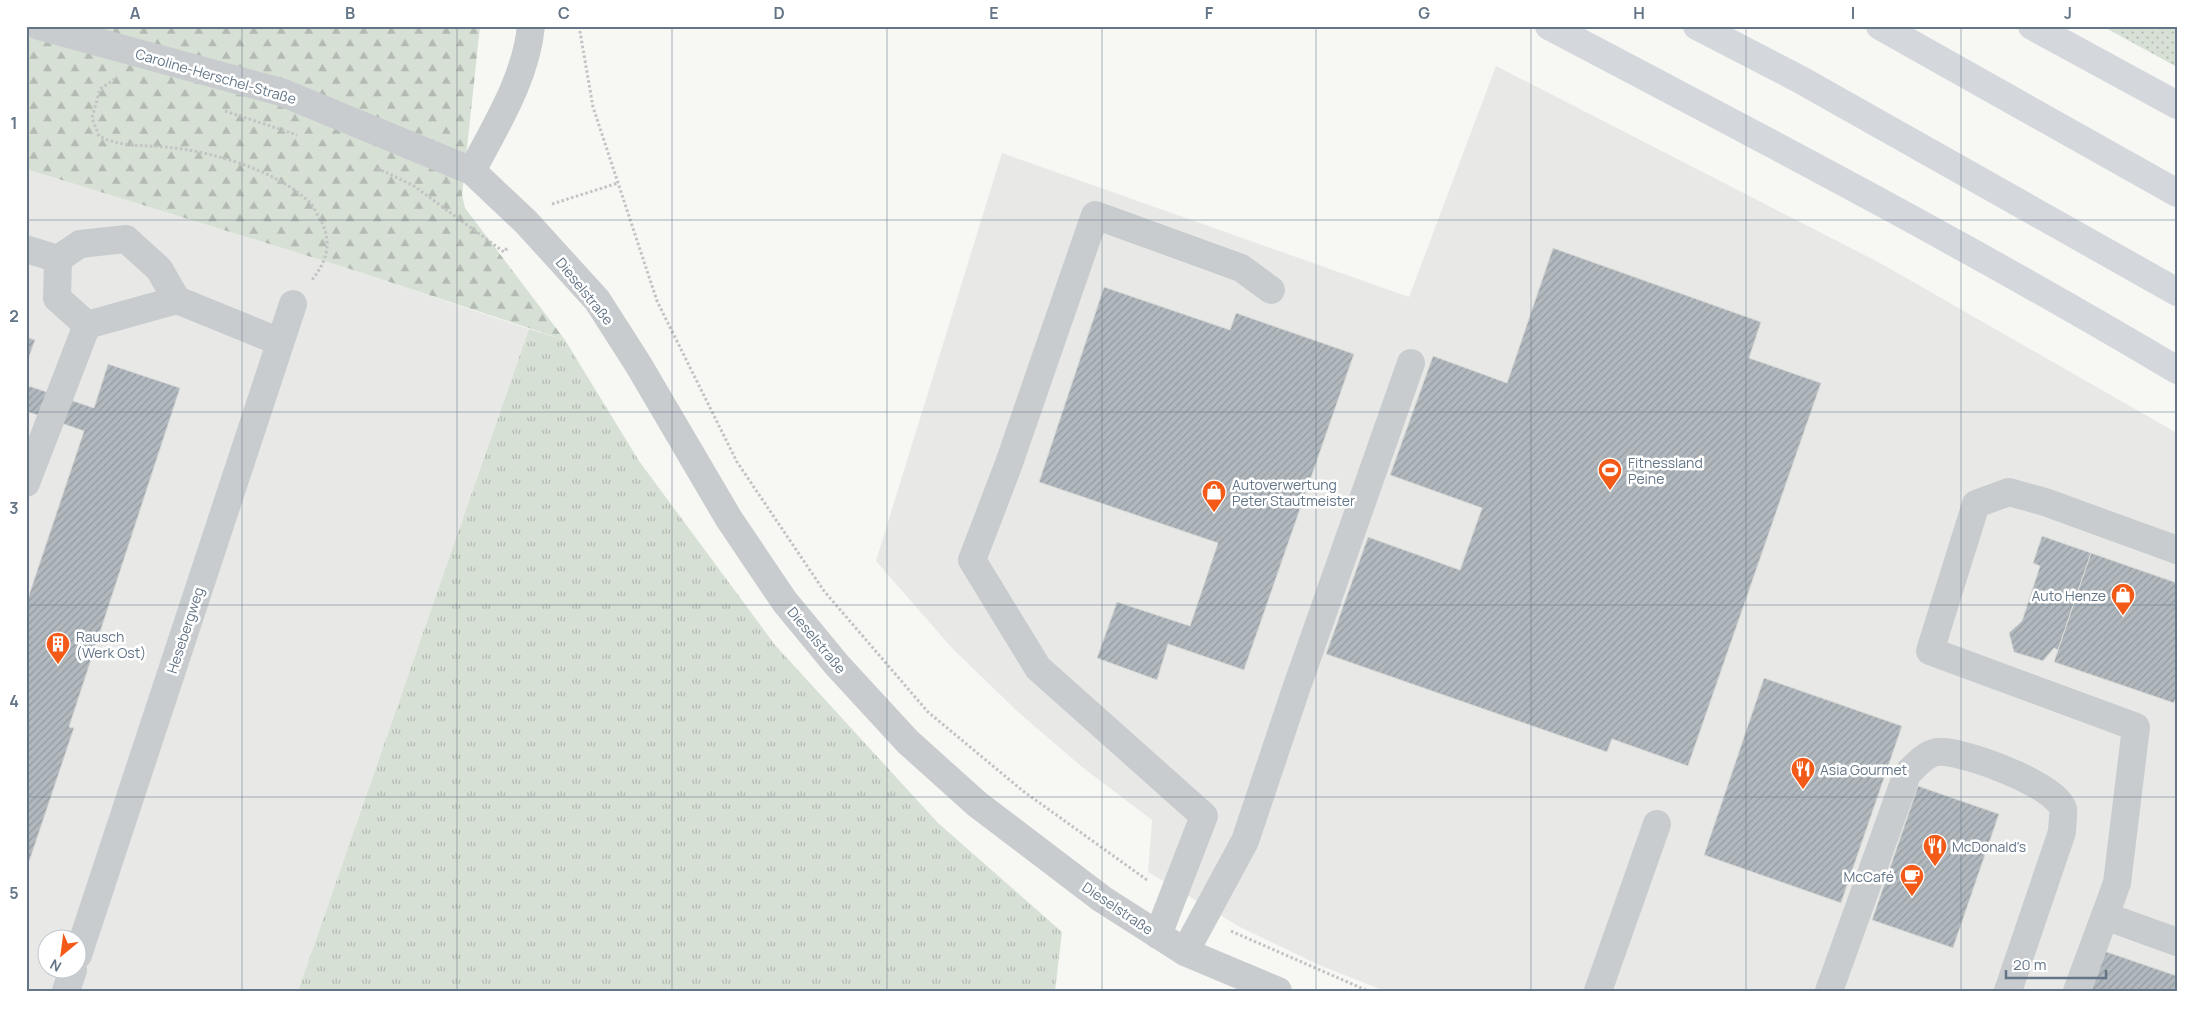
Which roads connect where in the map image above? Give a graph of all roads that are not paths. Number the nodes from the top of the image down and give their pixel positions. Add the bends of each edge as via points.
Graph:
1 (39, 26) edge
2 (531, 26) edge
3 (1549, 26) edge
4 (1697, 26) edge
5 (1880, 26) edge
6 (2032, 26) edge
7 (2177, 105) edge
8 (472, 171) junction
9 (2177, 193) edge
10 (26, 249) edge
11 (58, 259) junction
12 (1271, 290) dead end
13 (2177, 292) edge
14 (177, 300) junction
15 (293, 304) road end
16 (86, 325) junction
17 (280, 342) junction
18 (1411, 363) dead end
19 (2177, 370) edge
20 (26, 483) edge
21 (2177, 550) edge
22 (1657, 824) dead end
23 (2105, 916) junction
24 (86, 930) edge
25 (1158, 935) junction
26 (2177, 942) edge
27 (1185, 952) junction
28 (1832, 984) edge
29 (1278, 991) edge
30 (1598, 991) edge
31 (2008, 991) edge
32 (2078, 991) edge

1 - 8 street, Caroline-Herschel-Straße via 281,92
2 - 8 street via 526,56 504,113
3 - 19 highway via 1773,145 2107,328
4 - 13 highway via 1801,80
5 - 9 highway
6 - 7 highway
8 - 25 street, Dieselstraße via 526,222 597,300 729,519 785,602 837,664 908,742 977,804 1102,899
10 - 11 street
11 - 14 street via 80,244 126,239 159,269
11 - 16 street via 56,298
12 - 25 street via 1241,268 1095,216 972,560 1038,668 1204,816
14 - 16 street
14 - 17 street
15 - 17 street, Hesebergweg
16 - 20 street
17 - 24 street, Hesebergweg
18 - 27 street via 1245,841
21 - 23 street via 2009,492 1976,504 1930,650 2136,727 2117,883
22 - 30 street
23 - 26 street
23 - 32 street
25 - 27 street, Dieselstraße
27 - 29 street, Dieselstraße
28 - 31 street via 1907,774 1935,752 1954,752 2037,783 2063,808 2062,832

